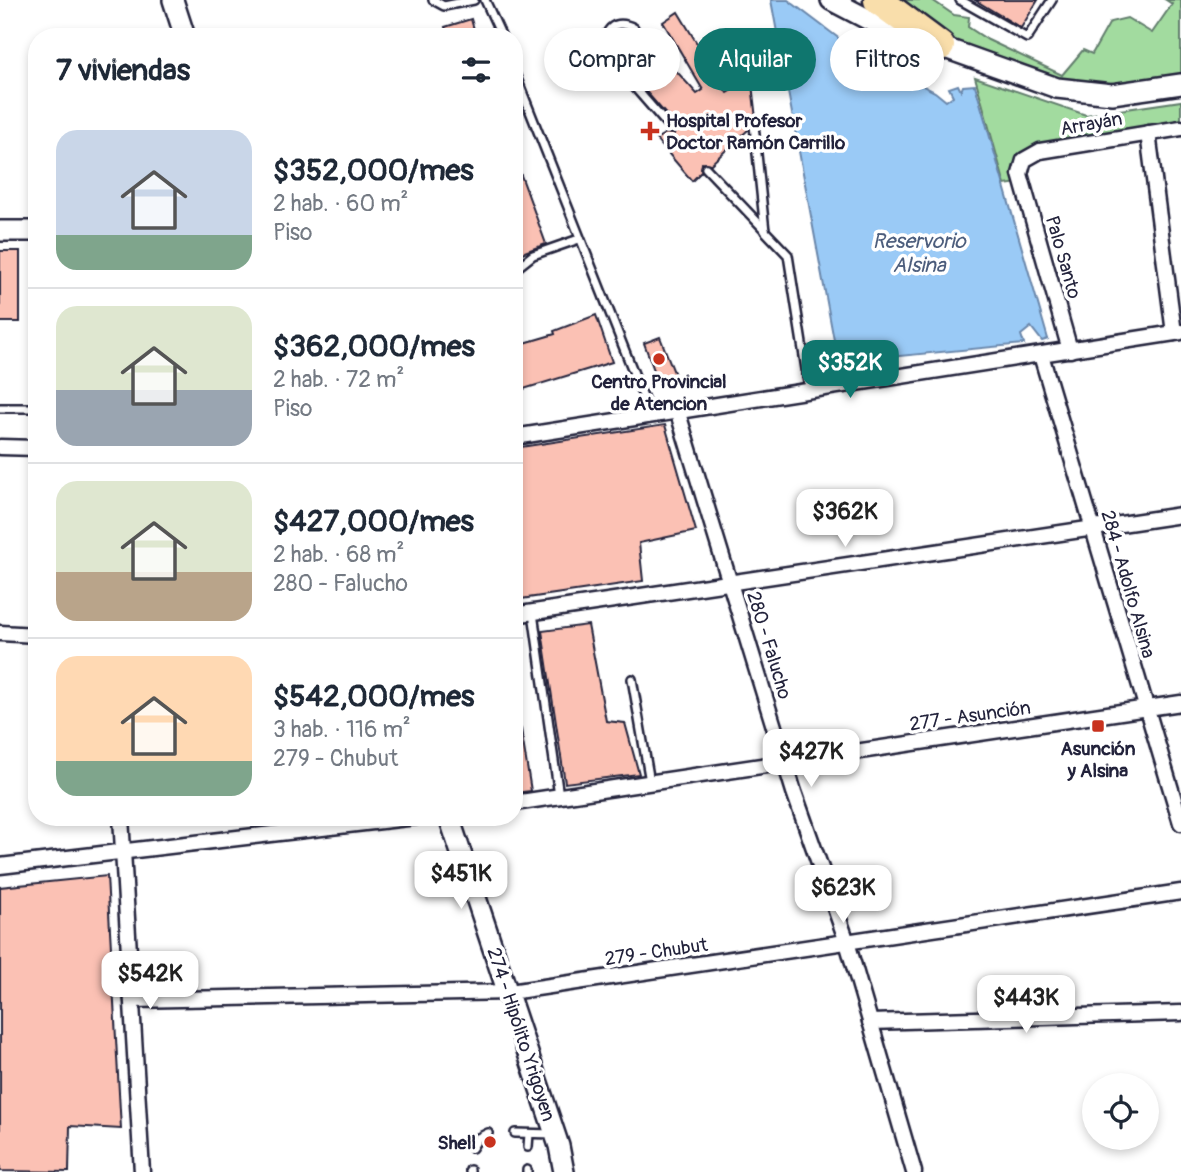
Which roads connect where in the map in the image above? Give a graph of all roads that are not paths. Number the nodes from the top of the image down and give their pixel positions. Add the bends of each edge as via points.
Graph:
1 (173, 0) edge
2 (433, 0) edge
3 (474, 0) edge
4 (485, 0) edge
5 (831, 0) edge
6 (878, 0) edge
7 (960, 0) edge
8 (1052, 0) edge
9 (972, 3) edge
10 (182, 28) edge
11 (498, 28) edge
12 (889, 28) edge
13 (916, 28) edge
14 (944, 47) edge
15 (610, 59) joint
16 (746, 80) joint
17 (1181, 84) edge
18 (638, 91) edge
19 (523, 94) edge
20 (754, 125) dead end
21 (1181, 128) edge
22 (671, 129) dead end
23 (1148, 132) junction
24 (706, 168) dead end
25 (1020, 174) joint
26 (0, 231) edge
27 (28, 231) edge
28 (765, 231) junction
29 (579, 239) junction
30 (523, 263) edge
31 (1178, 332) edge
32 (1070, 350) junction
33 (1041, 355) junction
34 (809, 388) junction
35 (0, 408) edge
36 (28, 408) edge
37 (677, 411) junction
38 (650, 414) junction
39 (523, 435) edge
40 (0, 447) edge
41 (28, 448) edge
42 (1181, 515) edge
43 (1092, 529) junction
44 (731, 584) junction
45 (533, 612) junction
46 (523, 614) edge
47 (0, 633) edge
48 (28, 635) edge
49 (632, 679) dead end
50 (1181, 703) edge
51 (1145, 708) junction
52 (786, 761) junction
53 (650, 782) junction
54 (559, 796) junction
55 (523, 802) edge
56 (1181, 823) edge
57 (122, 826) edge
58 (341, 826) edge
59 (452, 826) edge
60 (123, 852) junction
61 (0, 866) edge
62 (1181, 892) edge
63 (847, 942) junction
64 (510, 992) junction
65 (132, 1000) junction
66 (1181, 1013) edge
67 (870, 1022) junction
68 (488, 1133) dead end
69 (515, 1133) dead end
70 (528, 1134) junction
71 (555, 1134) junction
72 (528, 1147) dead end
73 (472, 1148) dead end
74 (142, 1172) edge
75 (564, 1172) edge
76 (914, 1172) edge

1 - 10 street
2 - 3 lane via 444,6
4 - 11 lane
5 - 12 street
6 - 13 highway
7 - 9 lane
8 - 9 lane via 1027,38
14 - 17 street via 1076,92 1112,94
15 - 15 lane via 603,40 607,30 625,23 634,28 637,38 633,46
16 - 16 lane via 742,47 722,47 715,52 727,75
18 - 22 lane
19 - 29 lane
20 - 28 lane
21 - 23 street, Arrayán
23 - 25 street, Arrayán via 1040,151 1024,160
23 - 31 street
24 - 28 lane
25 - 32 street, Palo Santo
26 - 27 street
28 - 34 lane via 788,255
29 - 30 lane
29 - 38 lane
31 - 32 street
32 - 33 street
33 - 34 street
33 - 43 street, 284 - Adolfo Alsina
34 - 37 street
35 - 36 lane
37 - 38 street
37 - 44 street, 280 - Falucho
38 - 39 street
40 - 41 street
42 - 43 street
43 - 44 street
43 - 51 street, 284 - Adolfo Alsina
44 - 45 street
44 - 52 street, 280 - Falucho
45 - 46 street
45 - 54 lane
47 - 48 street
49 - 53 lane
50 - 51 street, 277 - Asunción
51 - 52 street, 277 - Asunción
51 - 56 street, 284 - Adolfo Alsina
52 - 53 street, 277 - Asunción
52 - 63 street, 280 - Falucho
53 - 54 street, 277 - Asunción
54 - 55 street, 277 - Asunción
57 - 60 street
58 - 60 street
59 - 64 street, 274 - Hipólito Yrigoyen
60 - 61 street
60 - 65 street
62 - 63 street, 279 - Chubut
63 - 64 street, 279 - Chubut
63 - 67 street, 280 - Falucho
64 - 65 street, 279 - Chubut
64 - 71 street, 274 - Hipólito Yrigoyen
65 - 74 street
66 - 67 street
67 - 76 street, 280 - Falucho
68 - 73 lane
69 - 70 lane
70 - 71 lane
70 - 72 lane
71 - 75 street, 274 - Hipólito Yrigoyen

